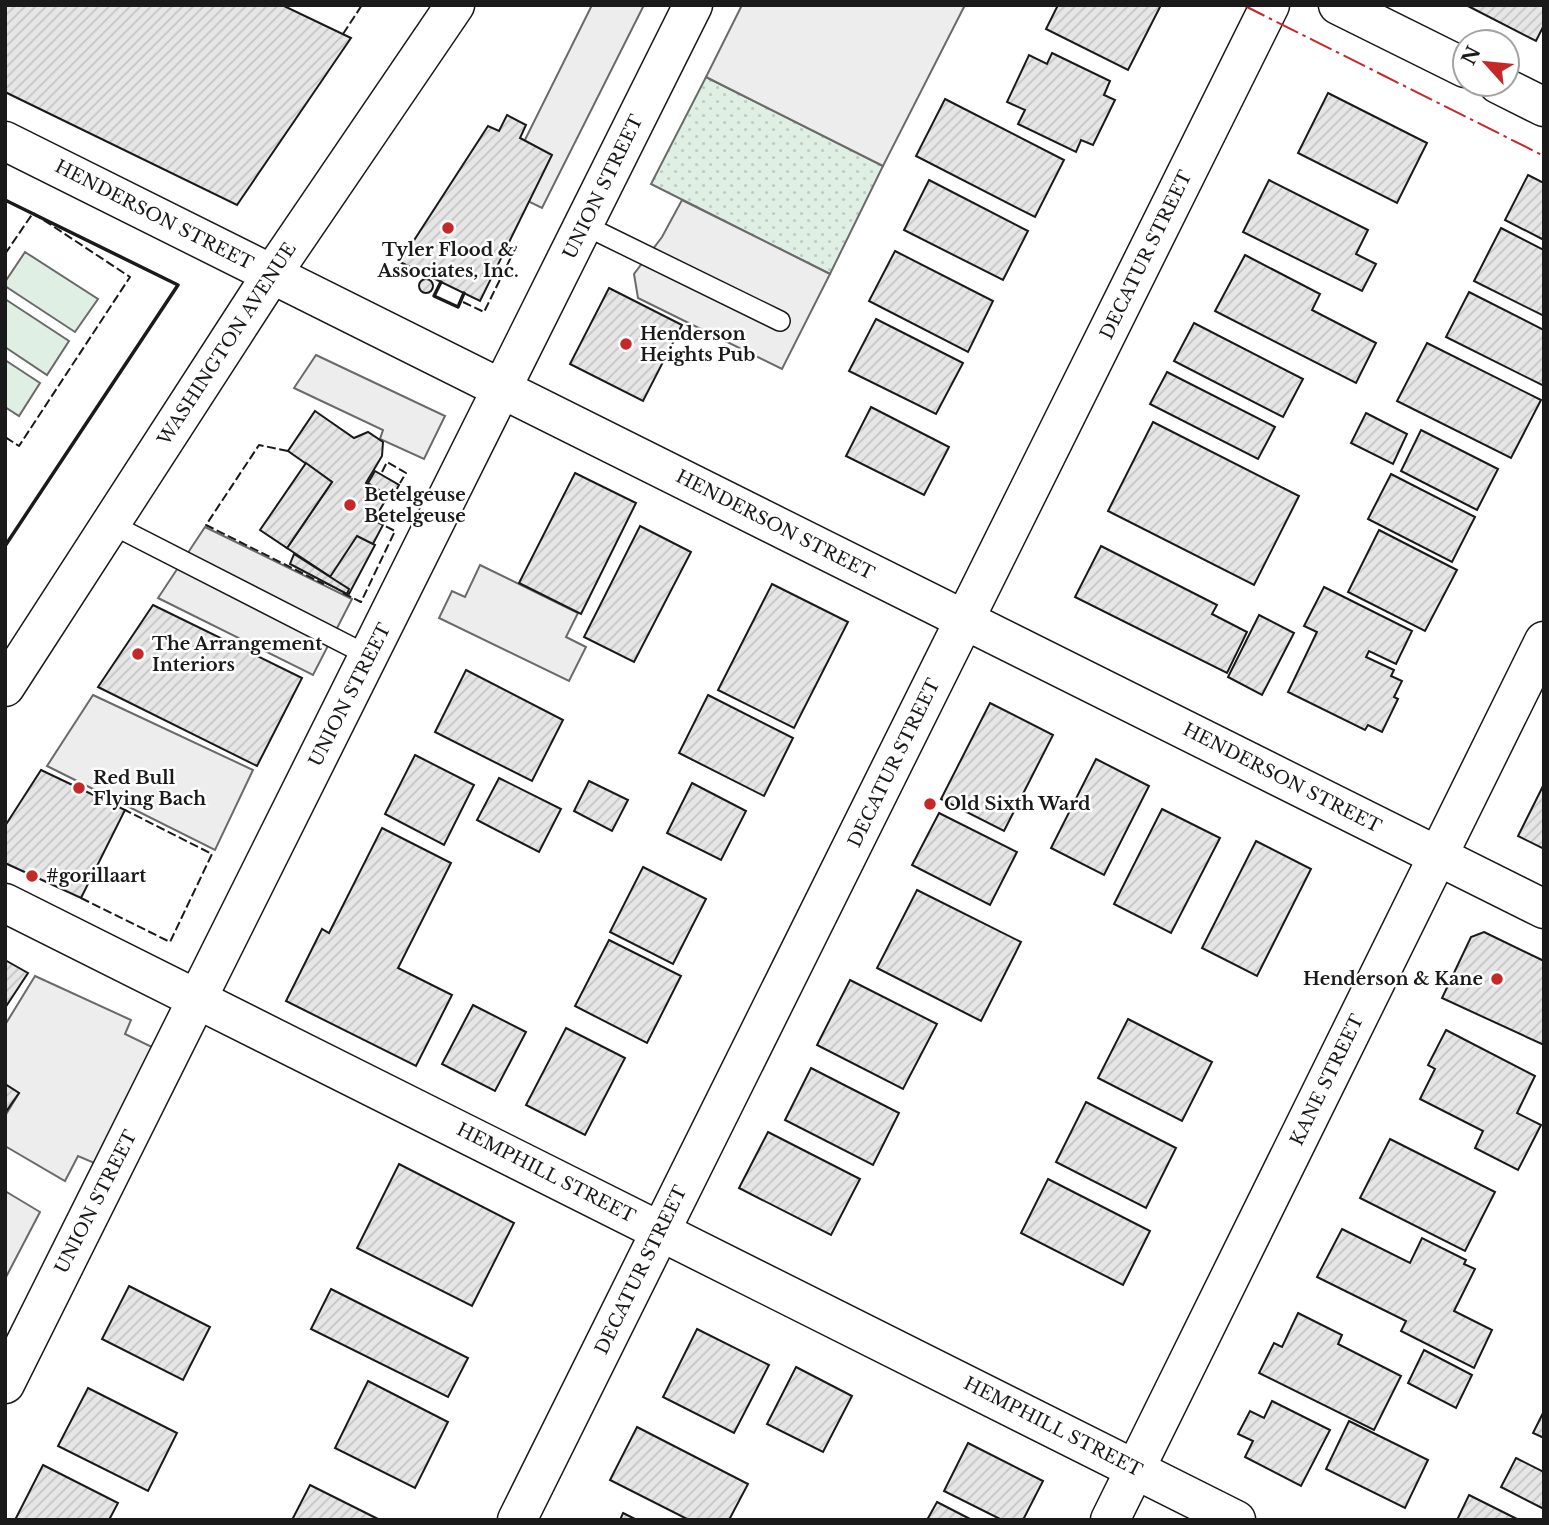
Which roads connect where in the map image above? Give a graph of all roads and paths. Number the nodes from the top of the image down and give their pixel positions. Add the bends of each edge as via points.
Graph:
1 (455, 5) edge
2 (693, 5) edge
3 (1270, 5) edge
4 (1338, 5) edge
5 (1451, 61) edge
6 (1521, 96) edge
7 (1544, 107) edge
8 (5, 141) edge
9 (584, 225) junction
10 (272, 274) junction
11 (780, 321) dead end
12 (502, 388) junction
13 (111, 524) junction
14 (965, 619) junction
15 (1544, 641) edge
16 (369, 656) junction
17 (5, 687) edge
18 (1438, 855) junction
19 (5, 903) edge
20 (1544, 909) edge
21 (198, 999) junction
22 (661, 1230) junction
23 (5, 1384) edge
24 (1136, 1468) junction
25 (517, 1520) edge
26 (1110, 1520) edge
27 (1236, 1520) edge

1 - 10 street, WASHINGTON AVENUE
2 - 9 street, UNION STREET
3 - 14 street, DECATUR STREET
4 - 5 street
6 - 7 street
8 - 10 street, HENDERSON STREET
9 - 11 lane
9 - 12 street, UNION STREET
10 - 12 street, HENDERSON STREET
10 - 13 street, WASHINGTON AVENUE
12 - 14 street, HENDERSON STREET
12 - 16 street, UNION STREET
13 - 16 lane
13 - 17 street, WASHINGTON AVENUE
14 - 18 street, HENDERSON STREET
14 - 22 street, DECATUR STREET
15 - 18 street, KANE STREET
16 - 21 street, UNION STREET
18 - 20 street, HENDERSON STREET
18 - 24 street, KANE STREET
19 - 21 street, HEMPHILL STREET
21 - 22 street, HEMPHILL STREET
21 - 23 street, UNION STREET
22 - 24 street, HEMPHILL STREET
22 - 25 street, DECATUR STREET
24 - 26 street, KANE STREET
24 - 27 street, HEMPHILL STREET

